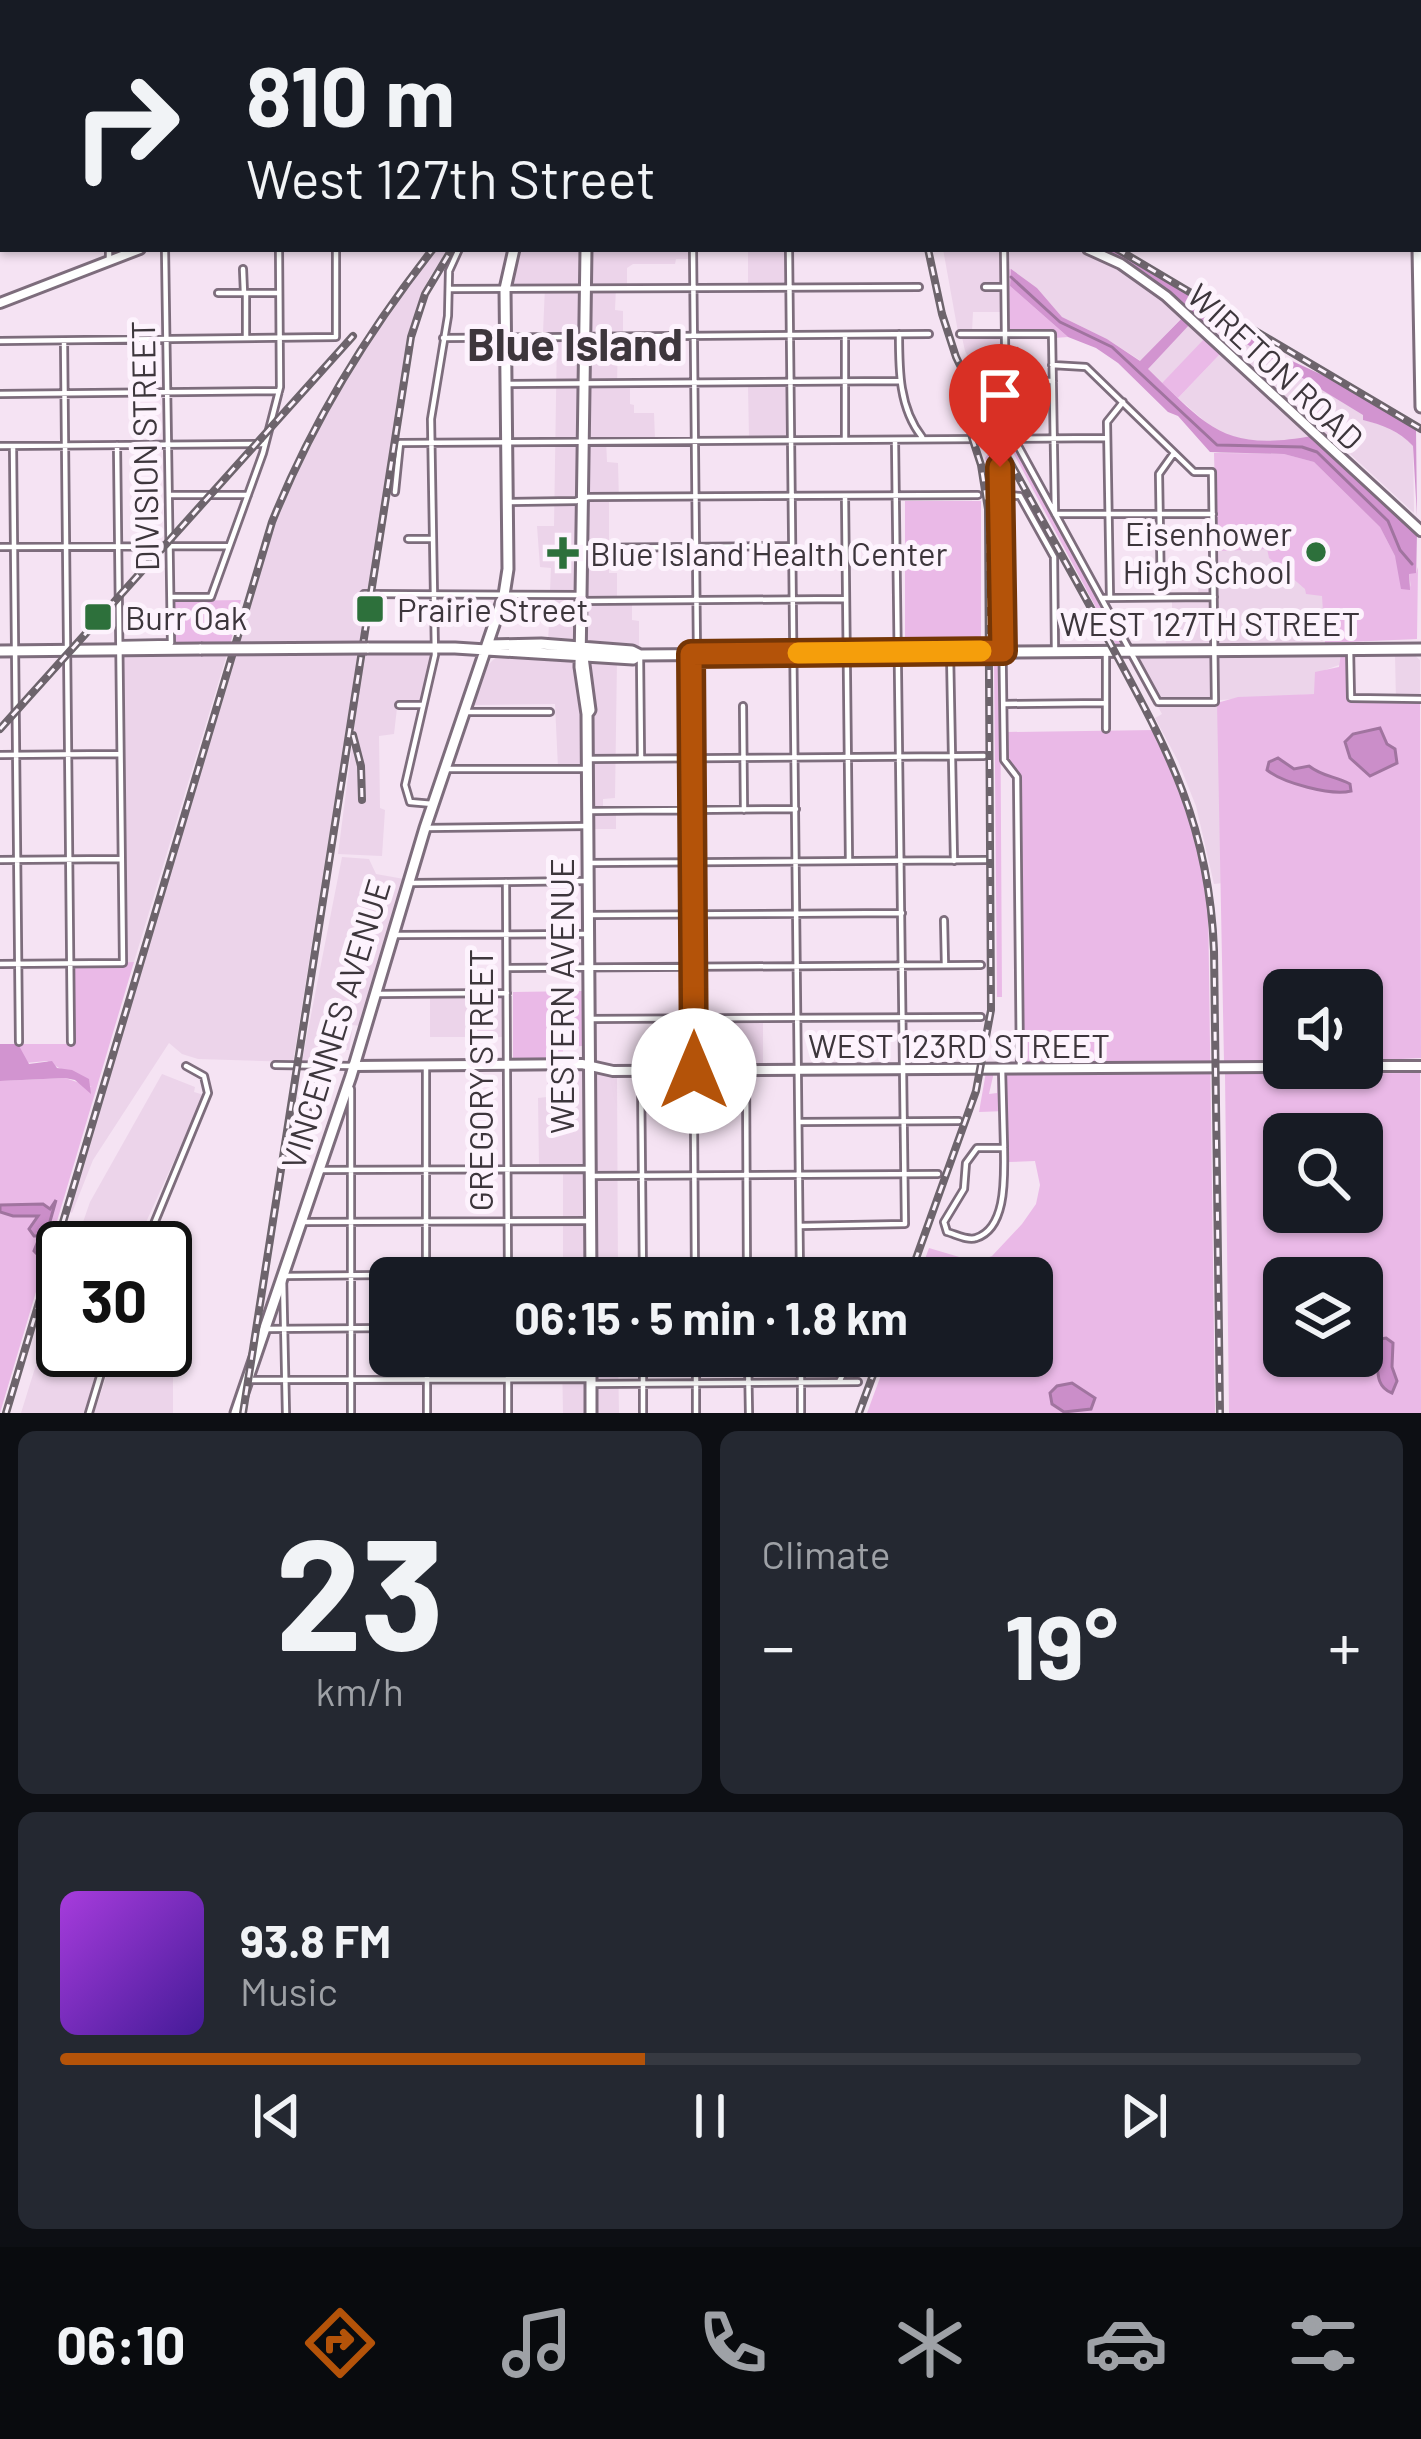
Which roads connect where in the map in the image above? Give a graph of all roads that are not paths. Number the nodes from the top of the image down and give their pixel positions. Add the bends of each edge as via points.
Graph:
1 (109, 252) edge
2 (132, 252) edge
3 (166, 252) edge
4 (279, 252) edge
5 (335, 252) edge
6 (458, 252) edge
7 (513, 252) edge
8 (586, 252) edge
9 (693, 252) edge
10 (789, 252) edge
11 (1004, 252) edge
12 (1094, 252) edge
13 (1418, 252) edge
14 (109, 261) junction
15 (244, 269) dead end
16 (790, 287) junction
17 (919, 287) dead end
18 (985, 287) dead end
19 (1004, 287) junction
20 (693, 288) junction
21 (449, 289) junction
22 (585, 289) junction
23 (505, 290) junction
24 (218, 292) dead end
25 (245, 293) junction
26 (279, 293) junction
27 (1419, 293) edge
28 (0, 303) edge
29 (844, 334) junction
30 (899, 334) junction
31 (929, 334) dead end
32 (960, 334) dead end
33 (1004, 334) junction
34 (791, 335) junction
35 (694, 336) junction
36 (246, 337) junction
37 (280, 337) junction
38 (506, 337) junction
39 (585, 337) junction
40 (443, 338) junction
41 (167, 340) junction
42 (0, 341) edge
43 (64, 341) junction
44 (1052, 364) junction
45 (899, 381) junction
46 (1006, 381) junction
47 (1053, 381) junction
48 (791, 382) junction
49 (844, 382) junction
50 (584, 383) junction
51 (694, 383) junction
52 (506, 384) junction
53 (279, 391) junction
54 (168, 392) junction
55 (0, 394) edge
56 (64, 394) junction
57 (1123, 402) junction
58 (1421, 407) edge
59 (914, 427) junction
60 (1107, 438) junction
61 (986, 439) junction
62 (1014, 439) junction
63 (1053, 439) junction
64 (792, 440) junction
65 (845, 440) junction
66 (895, 440) junction
67 (904, 440) junction
68 (924, 440) junction
69 (695, 441) junction
70 (431, 442) junction
71 (507, 442) junction
72 (583, 442) junction
73 (266, 444) junction
74 (65, 445) junction
75 (117, 445) junction
76 (168, 445) junction
77 (0, 446) edge
78 (13, 446) junction
79 (1174, 454) junction
80 (395, 492) dead end
81 (169, 495) junction
82 (248, 495) junction
83 (978, 495) dead end
84 (1002, 495) junction
85 (793, 496) junction
86 (845, 496) junction
87 (896, 496) junction
88 (695, 497) junction
89 (582, 500) junction
90 (507, 502) junction
91 (1054, 514) junction
92 (1108, 514) junction
93 (1160, 514) junction
94 (1213, 514) junction
95 (1421, 531) edge
96 (408, 539) dead end
97 (433, 539) junction
98 (170, 546) junction
99 (230, 546) junction
100 (14, 547) junction
101 (67, 547) junction
102 (118, 547) junction
103 (696, 547) junction
104 (793, 547) junction
105 (0, 548) edge
106 (582, 548) junction
107 (364, 594) dead end
108 (504, 595) junction
109 (434, 596) junction
110 (171, 597) junction
111 (1162, 597) junction
112 (1214, 597) junction
113 (581, 598) junction
114 (1101, 598) junction
115 (1110, 598) junction
116 (794, 599) junction
117 (847, 599) junction
118 (696, 600) junction
119 (120, 647) junction
120 (435, 648) junction
121 (494, 648) junction
122 (1350, 649) junction
123 (1421, 649) edge
124 (16, 650) junction
125 (68, 650) junction
126 (1130, 650) junction
127 (1214, 650) junction
128 (0, 651) edge
129 (1003, 651) junction
130 (1055, 651) junction
131 (1106, 651) junction
132 (847, 652) junction
133 (899, 652) junction
134 (950, 652) junction
135 (583, 653) junction
136 (795, 653) junction
137 (694, 654) junction
138 (640, 655) junction
139 (603, 658) junction
140 (589, 692) junction
141 (1421, 699) edge
142 (1106, 703) junction
143 (1004, 704) junction
144 (399, 705) dead end
145 (422, 705) junction
146 (742, 706) dead end
147 (466, 712) junction
148 (550, 712) dead end
149 (587, 713) junction
150 (1106, 729) dead end
151 (69, 754) junction
152 (121, 754) junction
153 (0, 755) edge
154 (17, 755) junction
155 (900, 756) junction
156 (952, 756) junction
157 (983, 756) dead end
158 (795, 757) junction
159 (848, 757) junction
160 (641, 758) junction
161 (692, 758) junction
162 (743, 758) junction
163 (587, 764) junction
164 (445, 770) junction
165 (433, 804) junction
166 (744, 809) junction
167 (796, 809) junction
168 (692, 810) junction
169 (587, 811) junction
170 (587, 826) junction
171 (424, 828) junction
172 (70, 859) junction
173 (122, 859) junction
174 (0, 860) edge
175 (18, 860) junction
176 (986, 860) dead end
177 (849, 861) junction
178 (901, 861) junction
179 (954, 861) junction
180 (692, 862) junction
181 (796, 862) junction
182 (588, 863) junction
183 (588, 881) junction
184 (506, 882) junction
185 (407, 883) junction
186 (902, 913) junction
187 (692, 914) junction
188 (797, 914) junction
189 (588, 915) junction
190 (944, 920) dead end
191 (394, 934) junction
192 (507, 934) junction
193 (588, 934) junction
194 (71, 963) junction
195 (0, 964) edge
196 (19, 964) junction
197 (981, 964) dead end
198 (902, 965) junction
199 (945, 965) junction
200 (693, 966) junction
201 (797, 966) junction
202 (589, 967) junction
203 (507, 968) junction
204 (507, 993) junction
205 (377, 994) junction
206 (903, 1017) junction
207 (982, 1017) dead end
208 (798, 1018) junction
209 (589, 1019) junction
210 (693, 1019) junction
211 (19, 1042) dead end
212 (71, 1042) dead end
213 (508, 1064) junction
214 (275, 1065) dead end
215 (426, 1065) junction
216 (186, 1066) dead end
217 (320, 1066) junction
218 (589, 1066) junction
219 (1263, 1066) edge
220 (1383, 1066) edge
221 (1421, 1066) edge
222 (1018, 1068) junction
223 (903, 1069) junction
224 (1002, 1069) junction
225 (746, 1070) junction
226 (799, 1070) junction
227 (352, 1071) junction
228 (641, 1071) junction
229 (694, 1071) junction
230 (313, 1120) dead end
231 (959, 1121) dead end
232 (799, 1122) junction
233 (904, 1122) junction
234 (1004, 1148) junction
235 (426, 1169) junction
236 (508, 1169) junction
237 (319, 1170) junction
238 (351, 1170) junction
239 (589, 1172) junction
240 (799, 1174) junction
241 (904, 1174) junction
242 (938, 1174) dead end
243 (642, 1175) junction
244 (694, 1175) junction
245 (747, 1175) junction
246 (155, 1221) edge
247 (508, 1221) junction
248 (590, 1221) junction
249 (301, 1222) junction
250 (351, 1222) junction
251 (426, 1222) junction
252 (800, 1226) junction
253 (426, 1257) edge
254 (508, 1257) edge
255 (591, 1257) edge
256 (643, 1257) edge
257 (695, 1257) edge
258 (747, 1257) edge
259 (800, 1257) edge
260 (351, 1275) junction
261 (369, 1275) edge
262 (283, 1276) junction
263 (286, 1328) junction
264 (351, 1328) junction
265 (369, 1328) edge
266 (265, 1329) junction
267 (100, 1377) edge
268 (591, 1377) edge
269 (643, 1377) edge
270 (696, 1377) edge
271 (748, 1377) edge
272 (801, 1377) edge
273 (842, 1377) edge
274 (351, 1379) junction
275 (427, 1379) junction
276 (508, 1379) junction
277 (248, 1380) junction
278 (286, 1380) junction
279 (591, 1382) junction
280 (839, 1382) junction
281 (858, 1382) dead end
282 (801, 1383) junction
283 (643, 1384) junction
284 (696, 1384) junction
285 (748, 1384) junction
286 (89, 1413) edge
287 (236, 1413) edge
288 (286, 1413) edge
289 (351, 1413) edge
290 (427, 1413) edge
291 (508, 1413) edge
292 (591, 1413) edge
293 (644, 1413) edge
294 (696, 1413) edge
295 (748, 1413) edge
296 (801, 1413) edge

1 - 14 street
2 - 14 street
3 - 41 street, DIVISION STREET
4 - 26 street
5 - 37 street via 336,337
6 - 21 street
7 - 23 main road
8 - 22 main road, WESTERN AVENUE
9 - 20 street
10 - 16 street
11 - 19 street
12 - 95 street, WIRETON ROAD via 1166,296
13 - 27 main road
14 - 28 street
15 - 25 street
16 - 17 street
16 - 20 street
16 - 34 street
18 - 19 street
19 - 33 street
20 - 22 street
20 - 35 street
21 - 23 street
21 - 40 street
22 - 23 street
22 - 39 main road, WESTERN AVENUE
23 - 38 main road
24 - 25 street
25 - 26 street
25 - 36 street
26 - 37 street
27 - 58 main road
29 - 30 street
29 - 34 street
29 - 49 street
30 - 31 street
30 - 45 street
32 - 33 street
33 - 44 street via 1052,334
33 - 46 street
34 - 35 street
34 - 48 street
35 - 39 street
35 - 51 street
36 - 37 street
36 - 41 street
37 - 53 street
38 - 39 street
38 - 40 street
38 - 52 main road
39 - 50 main road, WESTERN AVENUE
40 - 70 street
41 - 43 street
41 - 54 street, DIVISION STREET
42 - 43 street
43 - 56 street
44 - 47 street
44 - 57 street via 1082,365
45 - 49 street
45 - 59 street
46 - 47 street
46 - 62 street
47 - 63 street
48 - 49 street
48 - 51 street
48 - 64 street
49 - 65 street
50 - 51 street
50 - 52 street
50 - 72 main road, WESTERN AVENUE
51 - 69 street
52 - 71 main road
53 - 54 street
53 - 73 street
54 - 56 street
54 - 76 street, DIVISION STREET
55 - 56 street
56 - 74 street
57 - 60 street via 1109,416
57 - 79 street
59 - 67 street
59 - 68 street
60 - 63 street
60 - 92 street
61 - 62 street
61 - 68 street
61 - 84 street
62 - 63 street
62 - 91 street
63 - 91 street
64 - 65 street
64 - 69 street
64 - 85 street
65 - 66 street
66 - 67 street
66 - 87 street
67 - 68 street
69 - 72 street
69 - 88 street
70 - 71 street
70 - 80 street via 400,442
70 - 97 street
71 - 72 street
71 - 90 main road
72 - 89 main road, WESTERN AVENUE
73 - 76 street
73 - 82 street
74 - 75 street
74 - 78 street
74 - 101 street
75 - 76 street
75 - 102 street
76 - 81 street, DIVISION STREET
77 - 78 street
78 - 100 street
79 - 93 street via 1160,471
79 - 94 street via 1194,472 1212,472
81 - 82 street
81 - 98 street, DIVISION STREET
82 - 99 street
83 - 87 street
84 - 129 street
84 - 130 street via 1020,496 1054,557
85 - 86 street
85 - 88 street
85 - 104 street
86 - 87 street
86 - 117 street
87 - 133 street
88 - 89 street
88 - 103 street
89 - 90 street
89 - 106 main road, WESTERN AVENUE
90 - 108 main road
91 - 92 street
91 - 114 street
92 - 93 street
92 - 115 street
93 - 94 street
93 - 111 street
94 - 112 street
96 - 97 street
97 - 109 street
98 - 99 street
98 - 102 street
98 - 110 street, DIVISION STREET
99 - 110 street via 212,597
100 - 101 street
100 - 105 street
100 - 124 street
101 - 102 street
101 - 125 street
102 - 119 street
103 - 104 street
103 - 106 street
103 - 118 street
104 - 116 street
106 - 113 main road, WESTERN AVENUE
107 - 109 street
108 - 109 street
108 - 113 street
108 - 121 main road
109 - 120 street
110 - 119 street, DIVISION STREET via 171,643
111 - 112 street
111 - 115 street
112 - 127 street
113 - 118 street
113 - 135 main road, WESTERN AVENUE
114 - 115 street
114 - 126 street
116 - 117 street
116 - 118 street
116 - 136 street
117 - 132 street
118 - 137 street
119 - 120 main road, WEST 127TH STREET, bridge
119 - 125 main road, WEST 127TH STREET
119 - 152 street
120 - 121 main road, WEST 127TH STREET
120 - 145 street
121 - 135 main road, WEST 127TH STREET
121 - 147 main road, VINCENNES AVENUE
122 - 123 main road, WEST 127TH STREET
122 - 127 main road, WEST 127TH STREET
122 - 141 street via 1351,698
124 - 125 main road, WEST 127TH STREET
124 - 128 main road, WEST 127TH STREET
124 - 154 street
125 - 151 street
126 - 127 main road, WEST 127TH STREET
126 - 127 street via 1158,702 1215,702
126 - 131 main road, WEST 127TH STREET
129 - 130 main road, WEST 127TH STREET
129 - 134 main road, WEST 127TH STREET
129 - 143 street
130 - 131 main road, WEST 127TH STREET
131 - 142 street
132 - 133 main road, WEST 127TH STREET
132 - 136 main road, WEST 127TH STREET
132 - 159 street
133 - 134 main road, WEST 127TH STREET
133 - 155 street
134 - 156 street
135 - 138 main road, WEST 127TH STREET
135 - 139 main road, WEST 127TH STREET
135 - 140 main road, WESTERN AVENUE
135 - 149 main road, WESTERN AVENUE
136 - 137 main road, WEST 127TH STREET
136 - 158 street
137 - 138 main road, WEST 127TH STREET
137 - 161 street
138 - 139 main road, WEST 127TH STREET
138 - 160 street
139 - 140 main road via 591,664
140 - 149 main road, WESTERN AVENUE
142 - 143 street
142 - 150 street
143 - 222 street via 1006,765 1017,774
144 - 145 street
145 - 165 street via 406,796
146 - 162 street
147 - 148 street
147 - 164 main road, VINCENNES AVENUE
149 - 163 main road, WESTERN AVENUE
151 - 152 street
151 - 154 street
151 - 172 street
152 - 173 street
153 - 154 street
154 - 175 street
155 - 156 street
155 - 159 street
155 - 178 street
156 - 157 street
156 - 179 street
158 - 159 street
158 - 162 street
158 - 167 street
159 - 177 street
160 - 161 street
160 - 163 street
161 - 162 street
161 - 168 street
162 - 166 street
163 - 164 street
163 - 169 main road, WESTERN AVENUE
164 - 165 main road, VINCENNES AVENUE
165 - 171 main road, VINCENNES AVENUE
166 - 167 street
166 - 168 street
167 - 181 street
168 - 169 street
168 - 180 street
169 - 170 main road, WESTERN AVENUE
170 - 171 street
170 - 182 main road, WESTERN AVENUE
171 - 185 main road, VINCENNES AVENUE
172 - 173 street
172 - 175 street
172 - 194 street
173 - 194 street via 123,963
174 - 175 street
175 - 196 street
176 - 179 street
177 - 178 street
177 - 181 street
178 - 179 street
178 - 186 street
180 - 181 street
180 - 182 street
180 - 187 street
181 - 188 street
182 - 183 main road, WESTERN AVENUE
183 - 184 street
183 - 189 main road, WESTERN AVENUE
184 - 185 street
184 - 192 street, GREGORY STREET
185 - 191 main road, VINCENNES AVENUE
186 - 188 street
186 - 198 street
187 - 188 street
187 - 189 street
187 - 200 street
188 - 201 street
189 - 193 main road, WESTERN AVENUE
190 - 199 street
191 - 192 street
191 - 205 main road, VINCENNES AVENUE
192 - 193 street
192 - 203 street, GREGORY STREET
193 - 202 main road, WESTERN AVENUE
194 - 196 street
194 - 212 street
195 - 196 street
196 - 211 street
197 - 199 street
198 - 199 street
198 - 201 street
198 - 206 street
200 - 201 street
200 - 202 street
200 - 210 street
201 - 208 street
202 - 203 street
202 - 209 main road, WESTERN AVENUE
203 - 204 street, GREGORY STREET
204 - 205 street
204 - 213 street, GREGORY STREET
205 - 227 main road, VINCENNES AVENUE
206 - 207 street
206 - 208 street
206 - 223 street
208 - 210 street
208 - 226 street
209 - 210 street
209 - 218 main road, WESTERN AVENUE
210 - 229 street
213 - 215 street, WEST 123RD STREET
213 - 218 street, WEST 123RD STREET
213 - 236 street, GREGORY STREET
214 - 217 street, WEST 123RD STREET
215 - 227 street, WEST 123RD STREET
215 - 235 street
216 - 246 street via 204,1076 208,1093
217 - 227 street, WEST 123RD STREET
217 - 230 street
218 - 228 street, WEST 123RD STREET
218 - 239 main road, WESTERN AVENUE
219 - 222 street, WEST 123RD STREET
220 - 221 street
222 - 224 street, WEST 123RD STREET
223 - 224 street, WEST 123RD STREET
223 - 226 street, WEST 123RD STREET
223 - 233 street
224 - 234 street
225 - 226 street, WEST 123RD STREET
225 - 229 street, WEST 123RD STREET
225 - 245 street
226 - 232 street
227 - 237 main road, VINCENNES AVENUE
227 - 238 street
228 - 229 street, WEST 123RD STREET
228 - 243 street
229 - 244 street
231 - 233 street
232 - 233 street
232 - 240 street
233 - 241 street
234 - 234 street via 998,1216 975,1239 947,1232 945,1216 964,1190 969,1154
235 - 236 street
235 - 238 street
235 - 251 street
236 - 239 street
236 - 247 street, GREGORY STREET
237 - 238 street
237 - 249 main road, VINCENNES AVENUE
238 - 250 street
239 - 243 street
239 - 248 main road, WESTERN AVENUE
240 - 241 street
240 - 245 street
240 - 252 street
241 - 242 street
241 - 252 street via 904,1224
243 - 244 street
243 - 256 street
244 - 245 street
244 - 257 street
245 - 258 street
247 - 248 street
247 - 251 street
247 - 254 street, GREGORY STREET
248 - 255 main road, WESTERN AVENUE
249 - 250 street
249 - 262 main road, VINCENNES AVENUE
250 - 251 street
250 - 260 street
251 - 253 street
252 - 259 street
260 - 261 street
260 - 262 street
260 - 264 street
262 - 263 street
262 - 266 main road, VINCENNES AVENUE
263 - 264 street
263 - 266 street
263 - 278 street
264 - 265 street
264 - 274 street
266 - 277 main road, VINCENNES AVENUE
267 - 286 street
268 - 279 main road
269 - 283 street
270 - 284 street
271 - 285 street
272 - 282 street
273 - 280 street
274 - 275 street
274 - 278 street
274 - 289 street
275 - 276 street
275 - 290 street
276 - 279 street
276 - 291 street
277 - 278 street
277 - 287 main road, VINCENNES AVENUE
278 - 288 street
279 - 283 street
279 - 292 main road
280 - 281 street
280 - 282 street
282 - 285 street
282 - 296 street
283 - 284 street
283 - 293 street
284 - 285 street
284 - 294 street
285 - 295 street

